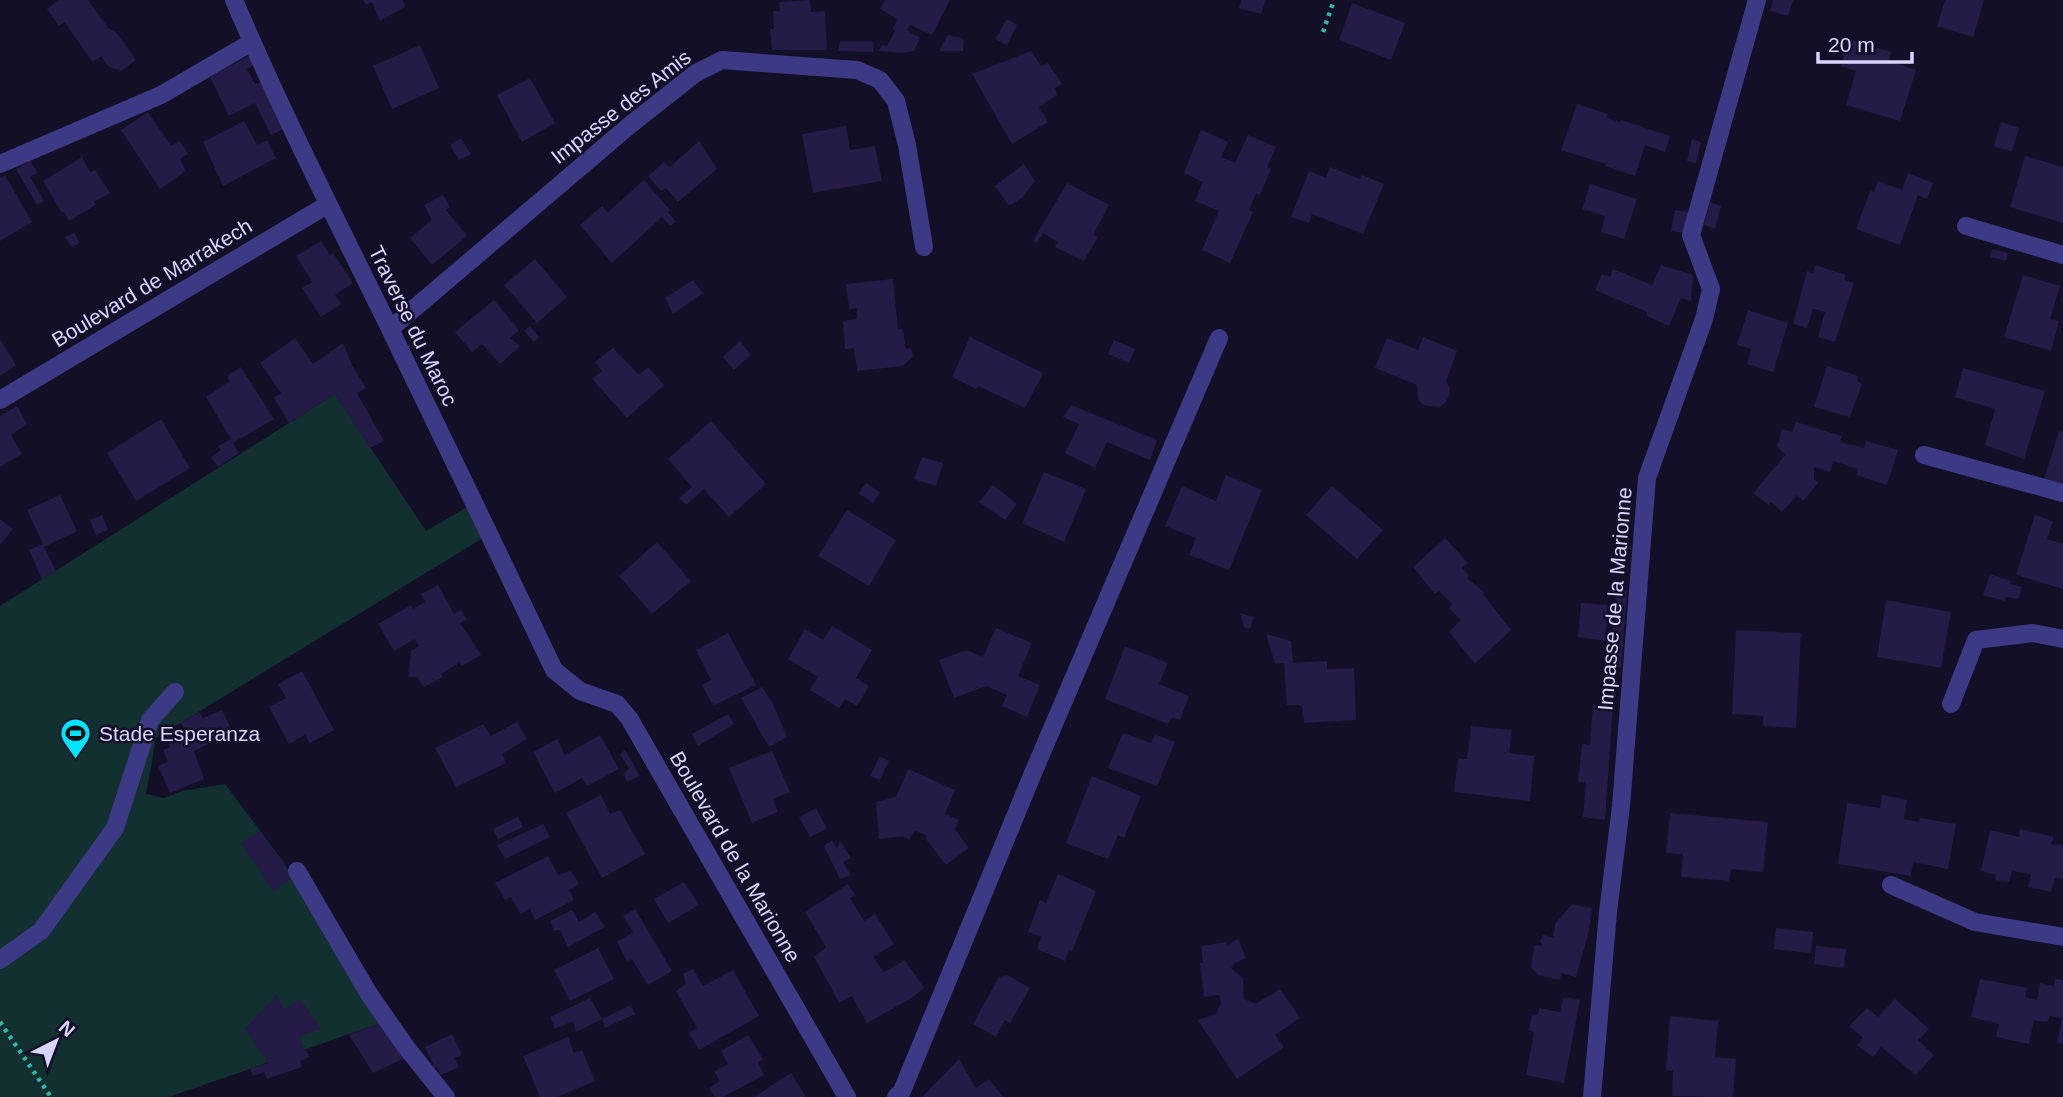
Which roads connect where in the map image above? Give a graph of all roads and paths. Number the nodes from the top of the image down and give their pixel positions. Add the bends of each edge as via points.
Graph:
1 (234, 0) edge
2 (1334, 0) edge
3 (1756, 0) edge
4 (1323, 32) dead end
5 (252, 42) junction
6 (0, 164) edge
7 (327, 205) junction
8 (1966, 226) dead end
9 (924, 247) dead end
10 (2063, 255) edge
11 (390, 329) junction
12 (1219, 338) dead end
13 (0, 400) edge
14 (1924, 455) dead end
15 (2063, 493) edge
16 (2063, 639) edge
17 (554, 670) joint
18 (175, 692) dead end
19 (1951, 704) dead end
20 (297, 871) dead end
21 (1891, 885) dead end
22 (2063, 937) edge
23 (0, 960) edge
24 (0, 1022) edge
25 (51, 1097) edge
26 (446, 1097) edge
27 (847, 1097) edge
28 (896, 1097) edge
29 (1592, 1097) edge

1 - 5 street, Traverse du Maroc
2 - 4 path
3 - 29 street, Impasse de la Marionne via 1691,235 1711,289 1647,478
5 - 6 street via 161,94
5 - 7 street, Traverse du Maroc
7 - 11 street, Traverse du Maroc
7 - 13 street, Boulevard de Marrakech
8 - 10 street
9 - 11 street, Impasse des Amis via 896,101 880,80 857,69 722,60 696,73 630,125
11 - 17 street, Traverse du Maroc
12 - 28 street
14 - 15 street
16 - 19 street via 2033,633 1976,640
17 - 27 street, Boulevard de la Marionne via 580,691 617,704 629,718
18 - 23 street via 150,720 115,828 41,931
20 - 26 street via 369,994
21 - 22 street via 1975,922
24 - 25 path

